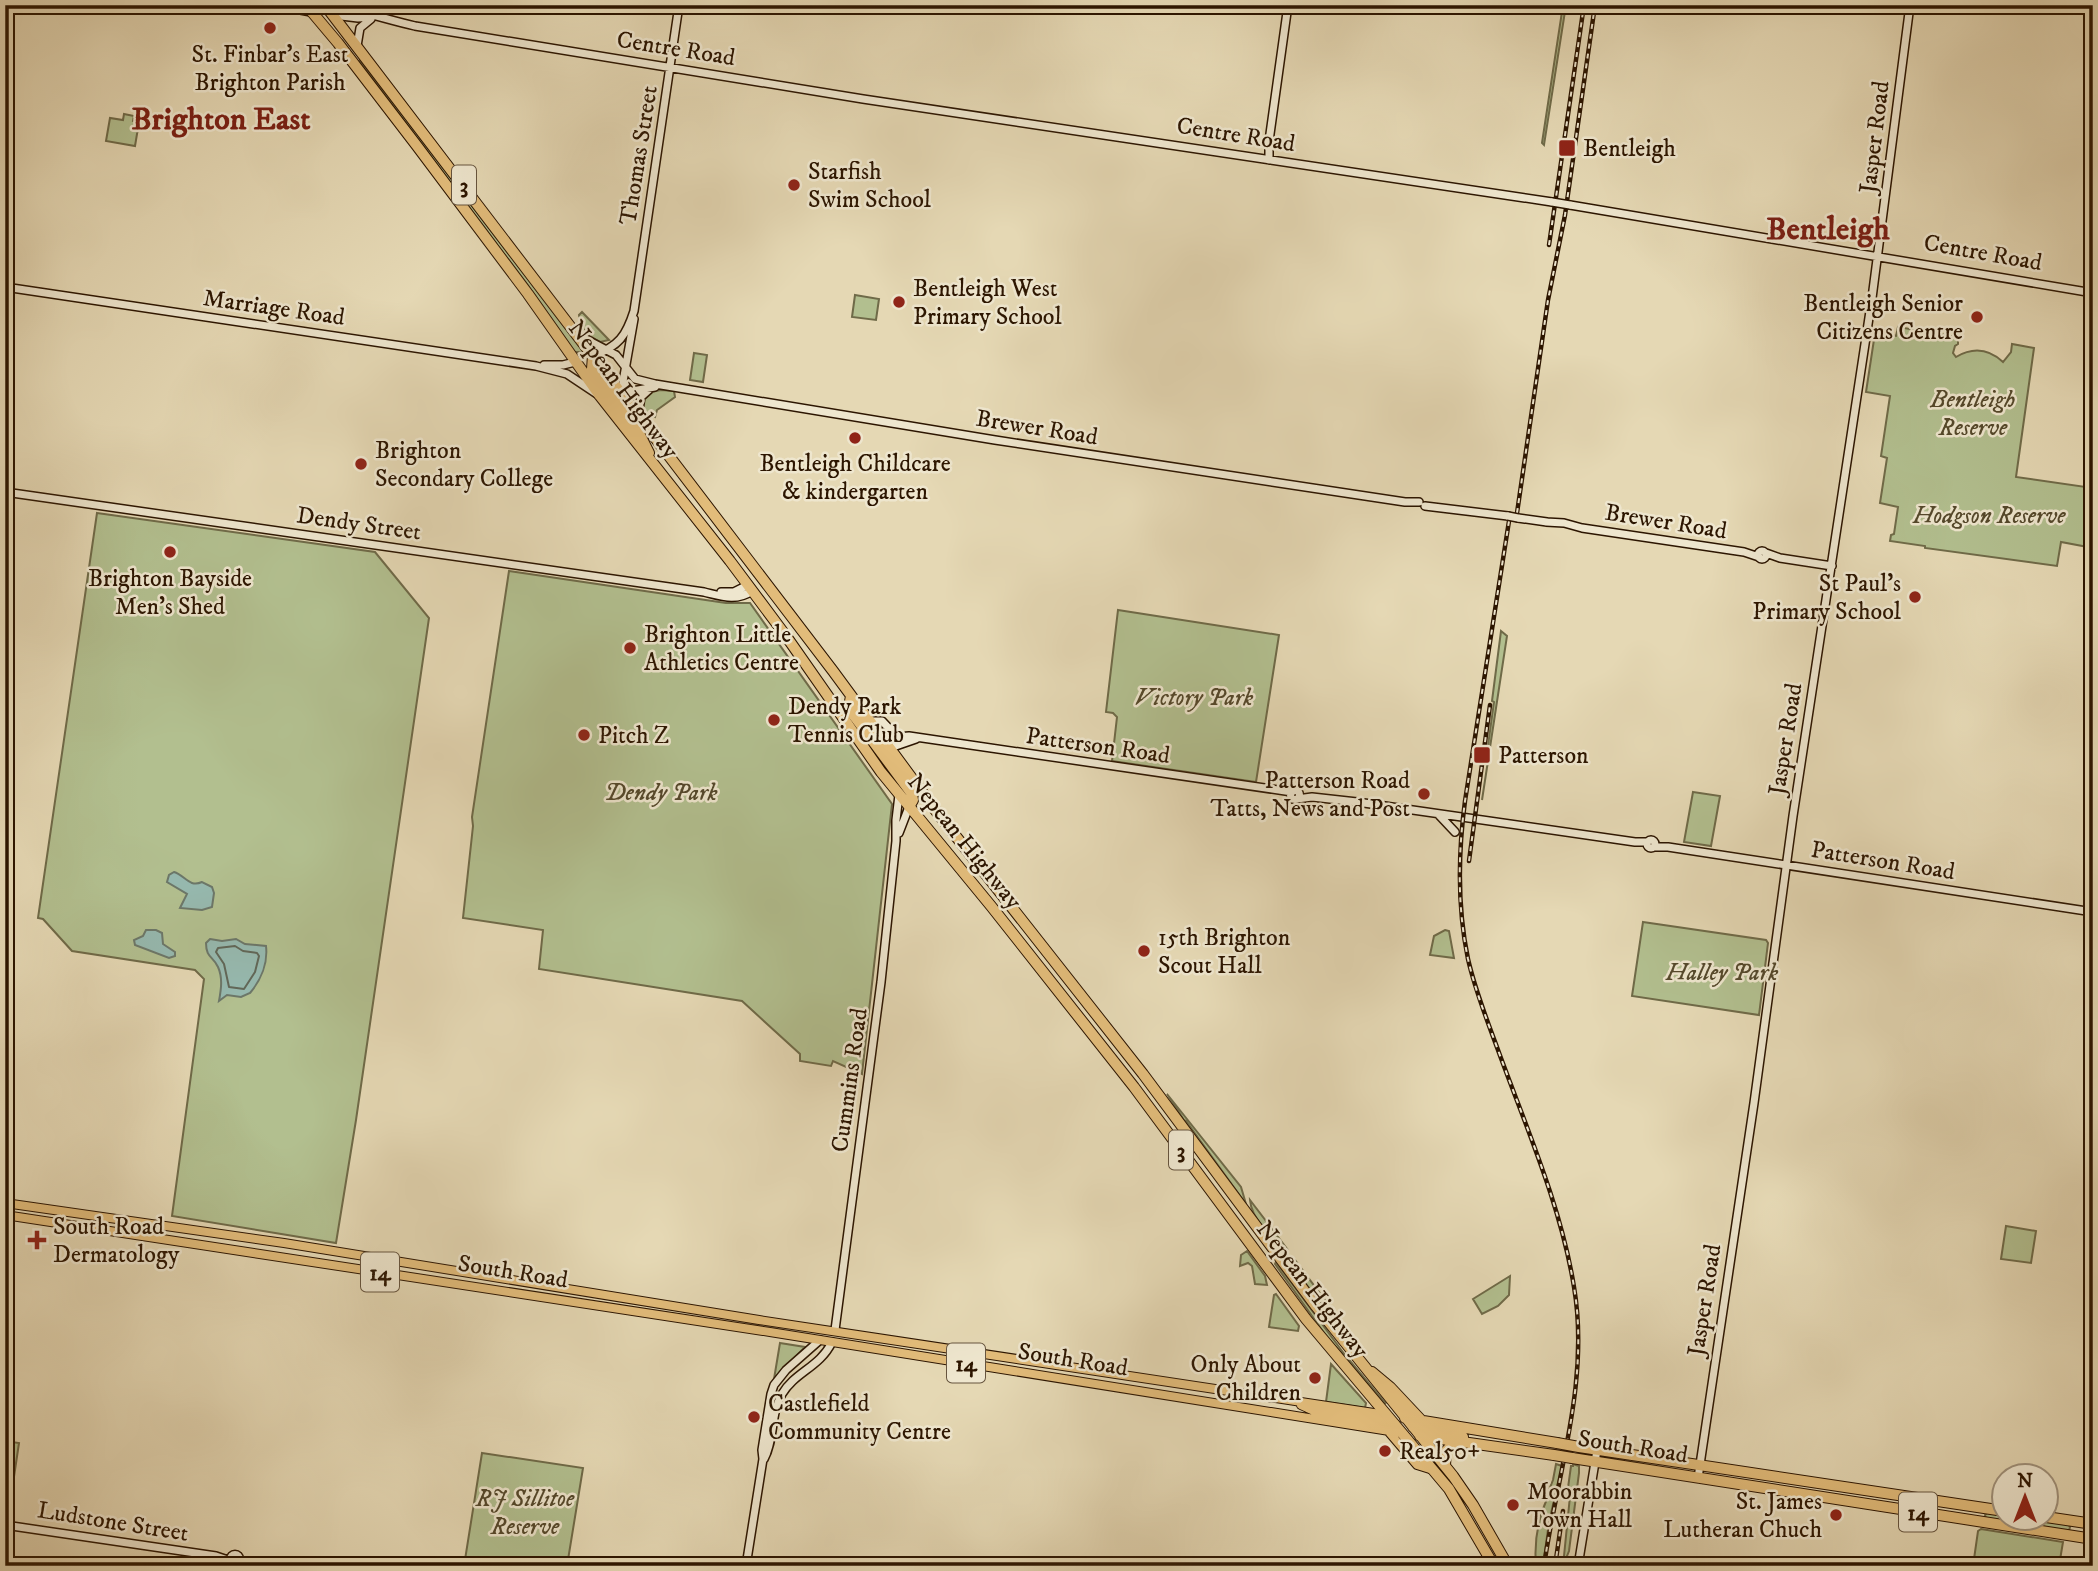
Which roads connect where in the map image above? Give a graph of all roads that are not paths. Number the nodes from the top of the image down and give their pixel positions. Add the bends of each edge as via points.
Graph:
1 (274, 5) edge
2 (325, 5) edge
3 (679, 5) edge
4 (1288, 5) edge
5 (1910, 5) edge
6 (342, 7) edge
7 (309, 9) edge
8 (333, 15) junction
9 (374, 17) junction
10 (360, 49) junction
11 (350, 59) junction
12 (671, 69) junction
13 (1267, 160) junction
14 (1878, 256) junction
15 (5, 287) edge
16 (2093, 292) edge
17 (634, 311) junction
18 (577, 335) junction
19 (607, 349) junction
20 (593, 356) junction
21 (576, 365) junction
22 (536, 366) junction
23 (626, 369) junction
24 (559, 372) junction
25 (663, 386) junction
26 (653, 387) junction
27 (608, 395) junction
28 (636, 418) junction
29 (654, 465) junction
30 (5, 492) edge
31 (738, 548) junction
32 (730, 561) junction
33 (1832, 566) junction
34 (762, 578) junction
35 (750, 588) junction
36 (774, 594) junction
37 (771, 615) junction
38 (851, 696) junction
39 (870, 721) junction
40 (897, 737) junction
41 (917, 738) junction
42 (884, 748) junction
43 (868, 754) junction
44 (899, 795) junction
45 (909, 807) junction
46 (936, 811) junction
47 (1438, 814) junction
48 (930, 832) junction
49 (1455, 832) dead end
50 (897, 841) junction
51 (1786, 864) junction
52 (2093, 912) edge
53 (1068, 979) junction
54 (1056, 988) junction
55 (5, 1203) edge
56 (55, 1210) junction
57 (5, 1215) edge
58 (53, 1222) junction
59 (284, 1243) junction
60 (1276, 1253) junction
61 (282, 1256) junction
62 (1264, 1262) junction
63 (504, 1278) junction
64 (502, 1291) junction
65 (712, 1312) junction
66 (710, 1323) junction
67 (786, 1323) junction
68 (833, 1328) junction
69 (785, 1335) junction
70 (820, 1340) junction
71 (832, 1342) junction
72 (1034, 1362) junction
73 (1364, 1367) junction
74 (1032, 1373) junction
75 (1224, 1391) junction
76 (1295, 1401) junction
77 (1223, 1405) junction
78 (1317, 1415) junction
79 (1387, 1415) junction
80 (1405, 1418) junction
81 (1418, 1428) junction
82 (1395, 1429) junction
83 (1461, 1442) junction
84 (1487, 1445) junction
85 (1597, 1450) junction
86 (763, 1459) junction
87 (1595, 1461) junction
88 (1445, 1465) junction
89 (1700, 1465) junction
90 (1698, 1478) junction
91 (1915, 1498) junction
92 (1990, 1509) edge
93 (1918, 1512) junction
94 (2060, 1519) edge
95 (2075, 1521) junction
96 (2093, 1524) edge
97 (5, 1525) edge
98 (2073, 1536) junction
99 (2093, 1539) edge
100 (279, 1566) edge
101 (746, 1566) edge
102 (1494, 1566) edge
103 (1508, 1566) edge
104 (1578, 1566) edge

1 - 7 street, Centre Road
2 - 6 street, Centre Road
2 - 8 highway, Nepean Highway / 3
3 - 12 street, Thomas Street
4 - 13 street
5 - 14 street, Jasper Road
6 - 9 street, Centre Road
7 - 8 highway, Centre Road
7 - 11 highway, Nepean Highway / 3
8 - 9 street, Centre Road
8 - 10 highway, Nepean Highway / 3
9 - 10 street via 360,27
9 - 12 street, Centre Road
10 - 11 highway
10 - 18 highway, Nepean Highway / 3
11 - 21 highway, Nepean Highway / 3
12 - 13 street, Centre Road
12 - 17 street, Thomas Street
13 - 14 street, Centre Road, bridge
14 - 16 street, Centre Road
14 - 33 street, Jasper Road
15 - 22 street, Marriage Road
17 - 19 street, Thomas Street via 625,335
17 - 23 street, Thomas Street
18 - 19 street
18 - 20 highway, Nepean Highway / 3
19 - 20 street, Thomas Street
19 - 23 street, Brewer Road
20 - 21 highway
20 - 27 highway, Nepean Highway via 592,369
21 - 22 street, Marriage Road
21 - 24 street
21 - 27 highway, Nepean Highway / 3
22 - 24 street, Marriage Road
23 - 25 street, Brewer Road via 635,379
23 - 27 street, Thomas Street
24 - 27 street, Marriage Road
25 - 26 street, Brewer Road
25 - 33 street, Brewer Road, bridge
26 - 27 street, Brewer Road
26 - 28 street via 641,398
27 - 28 highway
27 - 29 highway, Nepean Highway / 3
28 - 29 highway
28 - 31 highway, Nepean Highway / 3
29 - 32 highway, Nepean Highway / 3
30 - 35 street, Dendy Street via 736,598
31 - 32 highway
31 - 34 highway, Nepean Highway / 3
32 - 35 highway, Nepean Highway / 3
33 - 51 street, Jasper Road
34 - 35 highway
34 - 36 highway, Nepean Highway / 3
35 - 37 highway, Nepean Highway / 3
36 - 37 highway via 768,602
36 - 38 highway, Nepean Highway / 3
37 - 43 highway, Nepean Highway / 3
38 - 39 highway, Nepean Highway / 3
38 - 42 highway via 849,707
39 - 40 street via 882,721
39 - 42 highway, Nepean Highway / 3
40 - 41 street, Patterson Road
40 - 42 street, Patterson Road
41 - 42 street, Patterson Road
41 - 47 street, Patterson Road
42 - 43 highway
42 - 45 highway via 912,794
42 - 46 highway, Nepean Highway / 3
43 - 44 highway, Nepean Highway / 3
44 - 45 highway, Nepean Highway / 3
44 - 50 street, Cummins Road
45 - 48 highway, Nepean Highway / 3
45 - 50 street, Cummins Road
46 - 48 highway via 930,817
46 - 53 highway, Nepean Highway / 3
47 - 49 street
47 - 51 street, Patterson Road
48 - 54 highway, Nepean Highway / 3
50 - 68 street, Cummins Road via 872,1059
51 - 52 street, Patterson Road
51 - 89 street, Jasper Road
53 - 54 highway
53 - 60 highway, Nepean Highway / 3
54 - 62 highway, Nepean Highway / 3
55 - 56 main road, South Road / 14
56 - 58 main road
56 - 59 main road, South Road / 14
57 - 58 main road, South Road / 14
58 - 61 main road, South Road / 14
59 - 61 main road
59 - 63 main road, South Road / 14
60 - 62 highway
60 - 73 highway, Nepean Highway / 3
61 - 64 main road, South Road / 14
62 - 79 highway, Nepean Highway / 3
63 - 64 main road
63 - 65 main road, South Road / 14
64 - 66 main road, South Road / 14
65 - 66 main road
65 - 67 main road, South Road / 14
66 - 69 main road, South Road / 14
67 - 68 main road, South Road / 14
67 - 69 main road
68 - 70 main road
68 - 71 main road
68 - 72 main road, South Road / 14
69 - 70 main road, South Road / 14
70 - 71 main road, South Road / 14
70 - 86 street via 772,1388
71 - 74 main road, South Road / 14
71 - 86 street via 820,1361 782,1394
72 - 74 main road
72 - 75 main road, South Road / 14
73 - 80 highway, Nepean Highway / 3
73 - 81 highway via 1381,1378
74 - 77 main road, South Road / 14
75 - 76 main road, South Road / 14
75 - 77 main road
76 - 78 main road
76 - 79 main road, South Road / 14
77 - 78 main road, South Road / 14
78 - 82 main road
79 - 80 highway, South Road / 14
79 - 82 highway, Nepean Highway / 3
80 - 81 highway, Nepean Highway / 3
81 - 82 highway
81 - 83 highway, South Road / 14
81 - 84 highway
81 - 85 highway, South Road / 14, bridge
81 - 88 highway, Nepean Highway / 3
82 - 102 highway, Nepean Highway / 3 via 1456,1499
83 - 84 highway, South Road / 14
83 - 88 highway via 1447,1449
84 - 87 highway, South Road / 14, bridge
85 - 87 street
85 - 89 highway, South Road / 14
86 - 101 street
87 - 90 highway, South Road / 14
87 - 104 street
88 - 103 highway, Nepean Highway / 3
89 - 90 street, Jasper Road
89 - 91 highway, South Road / 14
90 - 93 highway, South Road / 14
91 - 92 highway, South Road / 14
91 - 93 highway
93 - 98 highway, South Road / 14
94 - 95 highway
95 - 96 highway
95 - 98 highway
97 - 100 street, Ludstone Street
98 - 99 highway, South Road / 14

